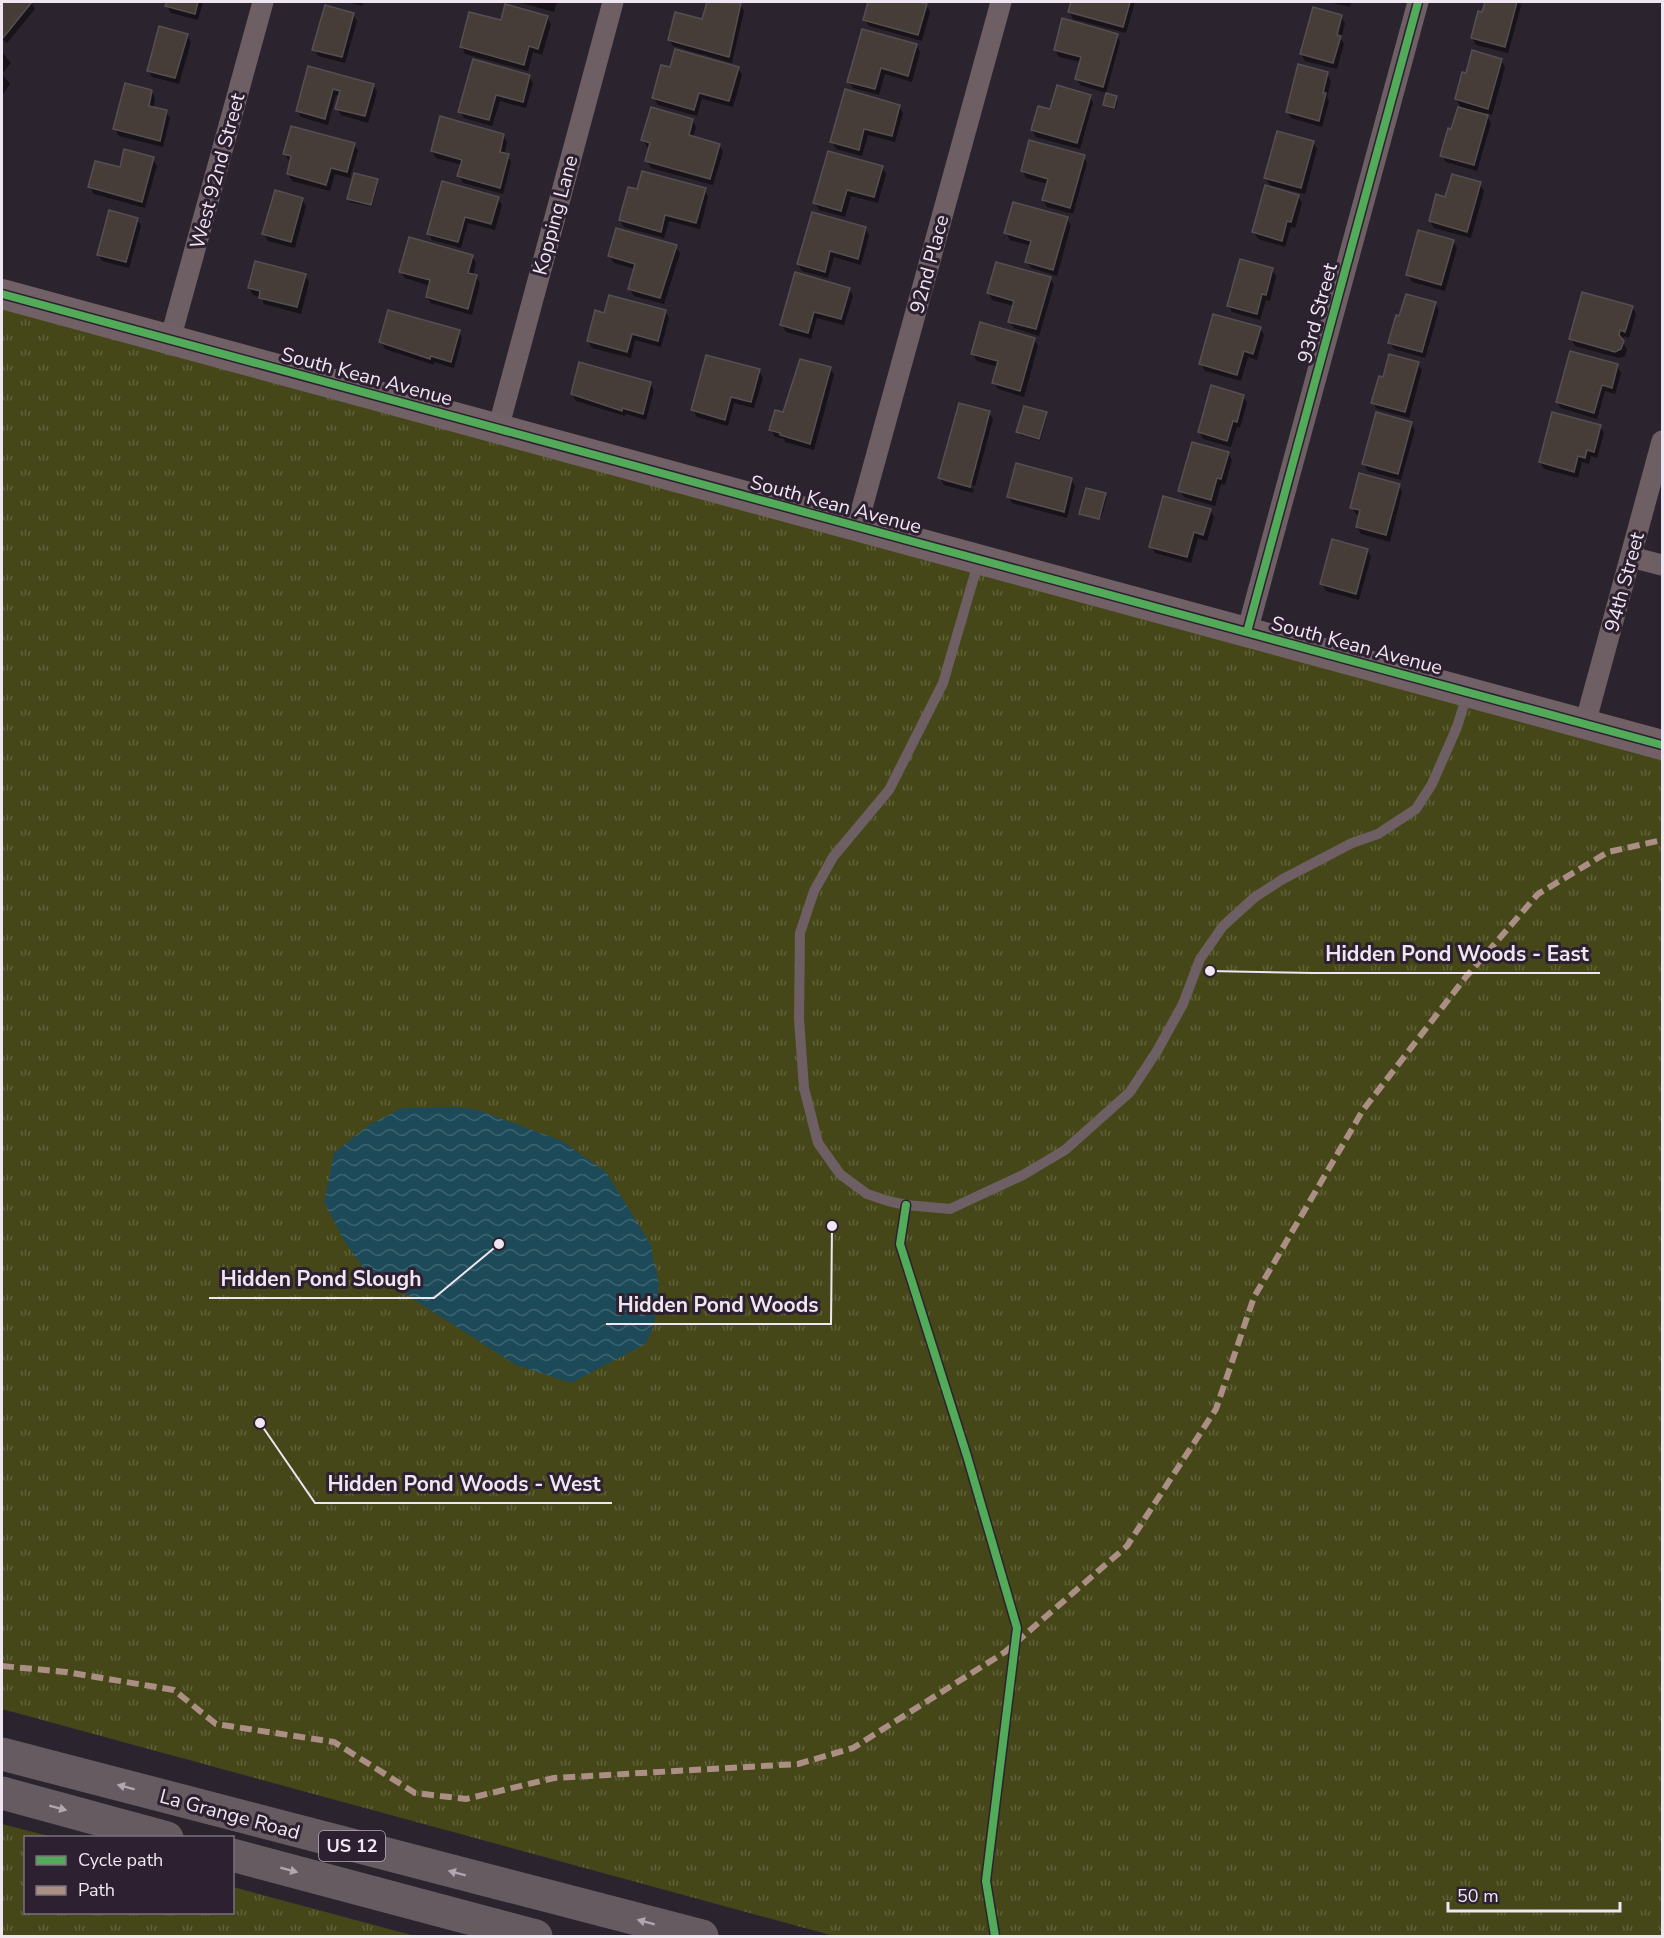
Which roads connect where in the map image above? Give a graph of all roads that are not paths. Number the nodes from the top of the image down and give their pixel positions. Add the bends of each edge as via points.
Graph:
1 (263, 2) edge
2 (613, 2) edge
3 (1001, 2) edge
4 (1418, 2) edge
5 (2, 294) edge
6 (170, 340) junction
7 (498, 429) junction
8 (1662, 441) edge
9 (857, 526) junction
10 (1631, 557) junction
11 (979, 560) junction
12 (1662, 565) edge
13 (1247, 632) junction
14 (1468, 692) junction
15 (1585, 724) junction
16 (1662, 745) edge
17 (2, 1754) edge
18 (2, 1792) edge
19 (160, 1836) edge
20 (234, 1856) edge
21 (536, 1936) edge
22 (702, 1936) edge

1 - 6 street, West 92nd Street
2 - 7 street, Kopping Lane
3 - 9 street, 92nd Place
4 - 13 street, 93rd Street
5 - 6 street, South Kean Avenue
6 - 7 street, South Kean Avenue
7 - 9 street, South Kean Avenue
8 - 10 street, 94th Street
9 - 11 street, South Kean Avenue
10 - 12 street
10 - 15 street, 94th Street
11 - 13 street, South Kean Avenue
11 - 14 lane via 944,683 889,789 833,857 814,891 800,933 799,1019 804,1088 818,1143 840,1174 867,1194 888,1201 950,1209 1023,1175 1065,1150 1130,1092 1183,1004 1200,959 1223,926 1255,897 1283,879 1378,834 1416,809 1432,784
13 - 14 street, South Kean Avenue
14 - 15 street, South Kean Avenue
15 - 16 street, South Kean Avenue
22 -> 17 highway, La Grange Road / US 12
18 -> 19 highway, La Grange Road
20 -> 21 highway, La Grange Road / US 12

